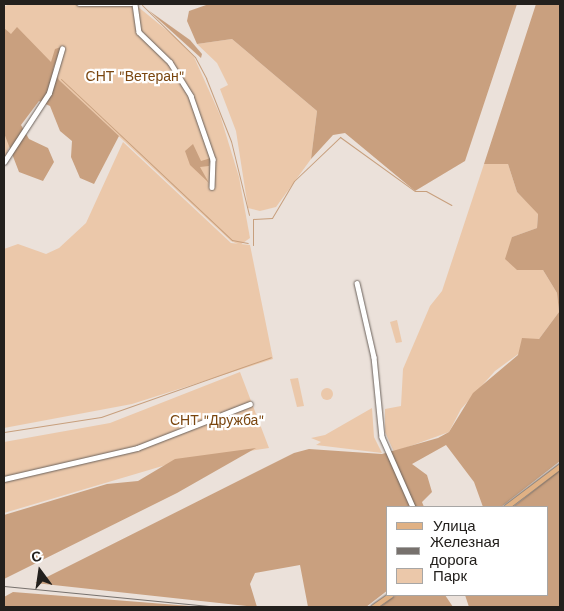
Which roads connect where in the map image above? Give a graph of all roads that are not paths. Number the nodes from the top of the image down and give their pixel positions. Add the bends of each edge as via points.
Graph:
1 (80, 4) edge
2 (134, 4) edge
3 (62, 49) dead end
4 (4, 162) edge
5 (212, 187) dead end
6 (358, 283) dead end
7 (250, 404) dead end
8 (560, 466) edge
9 (4, 479) edge
10 (413, 506) edge
11 (507, 506) edge
12 (389, 596) edge
13 (373, 607) edge

1 - 2 street
2 - 5 street via 139,32 170,62 191,96 213,159
3 - 4 street via 49,93
6 - 10 street via 384,443 403,477
7 - 9 street via 137,448
8 - 11 main road
12 - 13 main road

